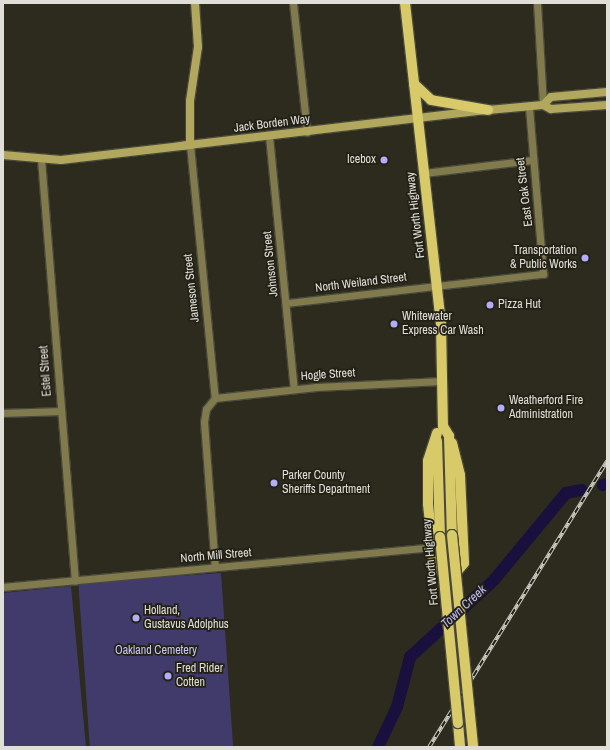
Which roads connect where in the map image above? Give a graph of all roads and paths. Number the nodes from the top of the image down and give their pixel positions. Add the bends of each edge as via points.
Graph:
1 (195, 3) edge
2 (293, 3) edge
3 (405, 3) edge
4 (537, 3) edge
5 (414, 84) junction
6 (607, 92) edge
7 (543, 105) junction
8 (607, 105) edge
9 (529, 106) junction
10 (488, 110) junction
11 (418, 117) junction
12 (307, 132) junction
13 (269, 136) junction
14 (190, 145) junction
15 (3, 155) edge
16 (41, 159) junction
17 (532, 160) junction
18 (424, 173) junction
19 (543, 274) joint
20 (437, 284) junction
21 (287, 303) junction
22 (442, 381) junction
23 (294, 389) junction
24 (215, 398) junction
25 (60, 411) junction
26 (3, 413) edge
27 (440, 429) junction
28 (449, 436) junction
29 (432, 547) junction
30 (215, 567) junction
31 (75, 581) junction
32 (3, 587) edge
33 (460, 747) edge
34 (473, 747) edge

1 - 14 street, Jameson Street via 198,46 190,101
2 - 12 street
3 - 5 main road, Fort Worth Highway
4 - 7 street
5 - 10 main road via 431,100
5 - 11 main road, Fort Worth Highway
6 - 7 street, Jack Borden Way via 551,97
7 - 8 street, Jack Borden Way via 551,109
7 - 9 street, Jack Borden Way
9 - 10 street, Jack Borden Way
9 - 17 street, East Oak Street
10 - 11 street, Jack Borden Way
11 - 12 street, Jack Borden Way
11 - 18 main road, Fort Worth Highway
12 - 13 street, Jack Borden Way
13 - 14 street, Jack Borden Way
13 - 21 street, Johnson Street
14 - 16 street, Jack Borden Way via 78,158
14 - 24 street, Jameson Street
15 - 16 street, Jack Borden Way
16 - 25 street, Estel Street
17 - 18 street
17 - 19 street, East Oak Street
18 - 20 main road, Fort Worth Highway
19 - 20 street, North Weiland Street
20 - 21 street, North Weiland Street
20 - 22 main road, Fort Worth Highway
21 - 23 street, Johnson Street
22 - 23 street, Hogle Street
22 - 27 main road, Fort Worth Highway
23 - 24 street, Hogle Street
24 - 30 street via 206,409 204,422
25 - 26 street
25 - 31 street, Estel Street
27 - 28 main road, Fort Worth Highway
27 - 29 main road via 427,469
27 - 33 main road, Fort Worth Highway, bridge via 440,537
28 - 29 main road via 458,458 460,475 465,558 462,568 438,569 434,562
28 - 34 main road, Fort Worth Highway, bridge via 452,535
29 - 30 street, North Mill Street
30 - 31 street, North Mill Street
31 - 32 street, North Mill Street

